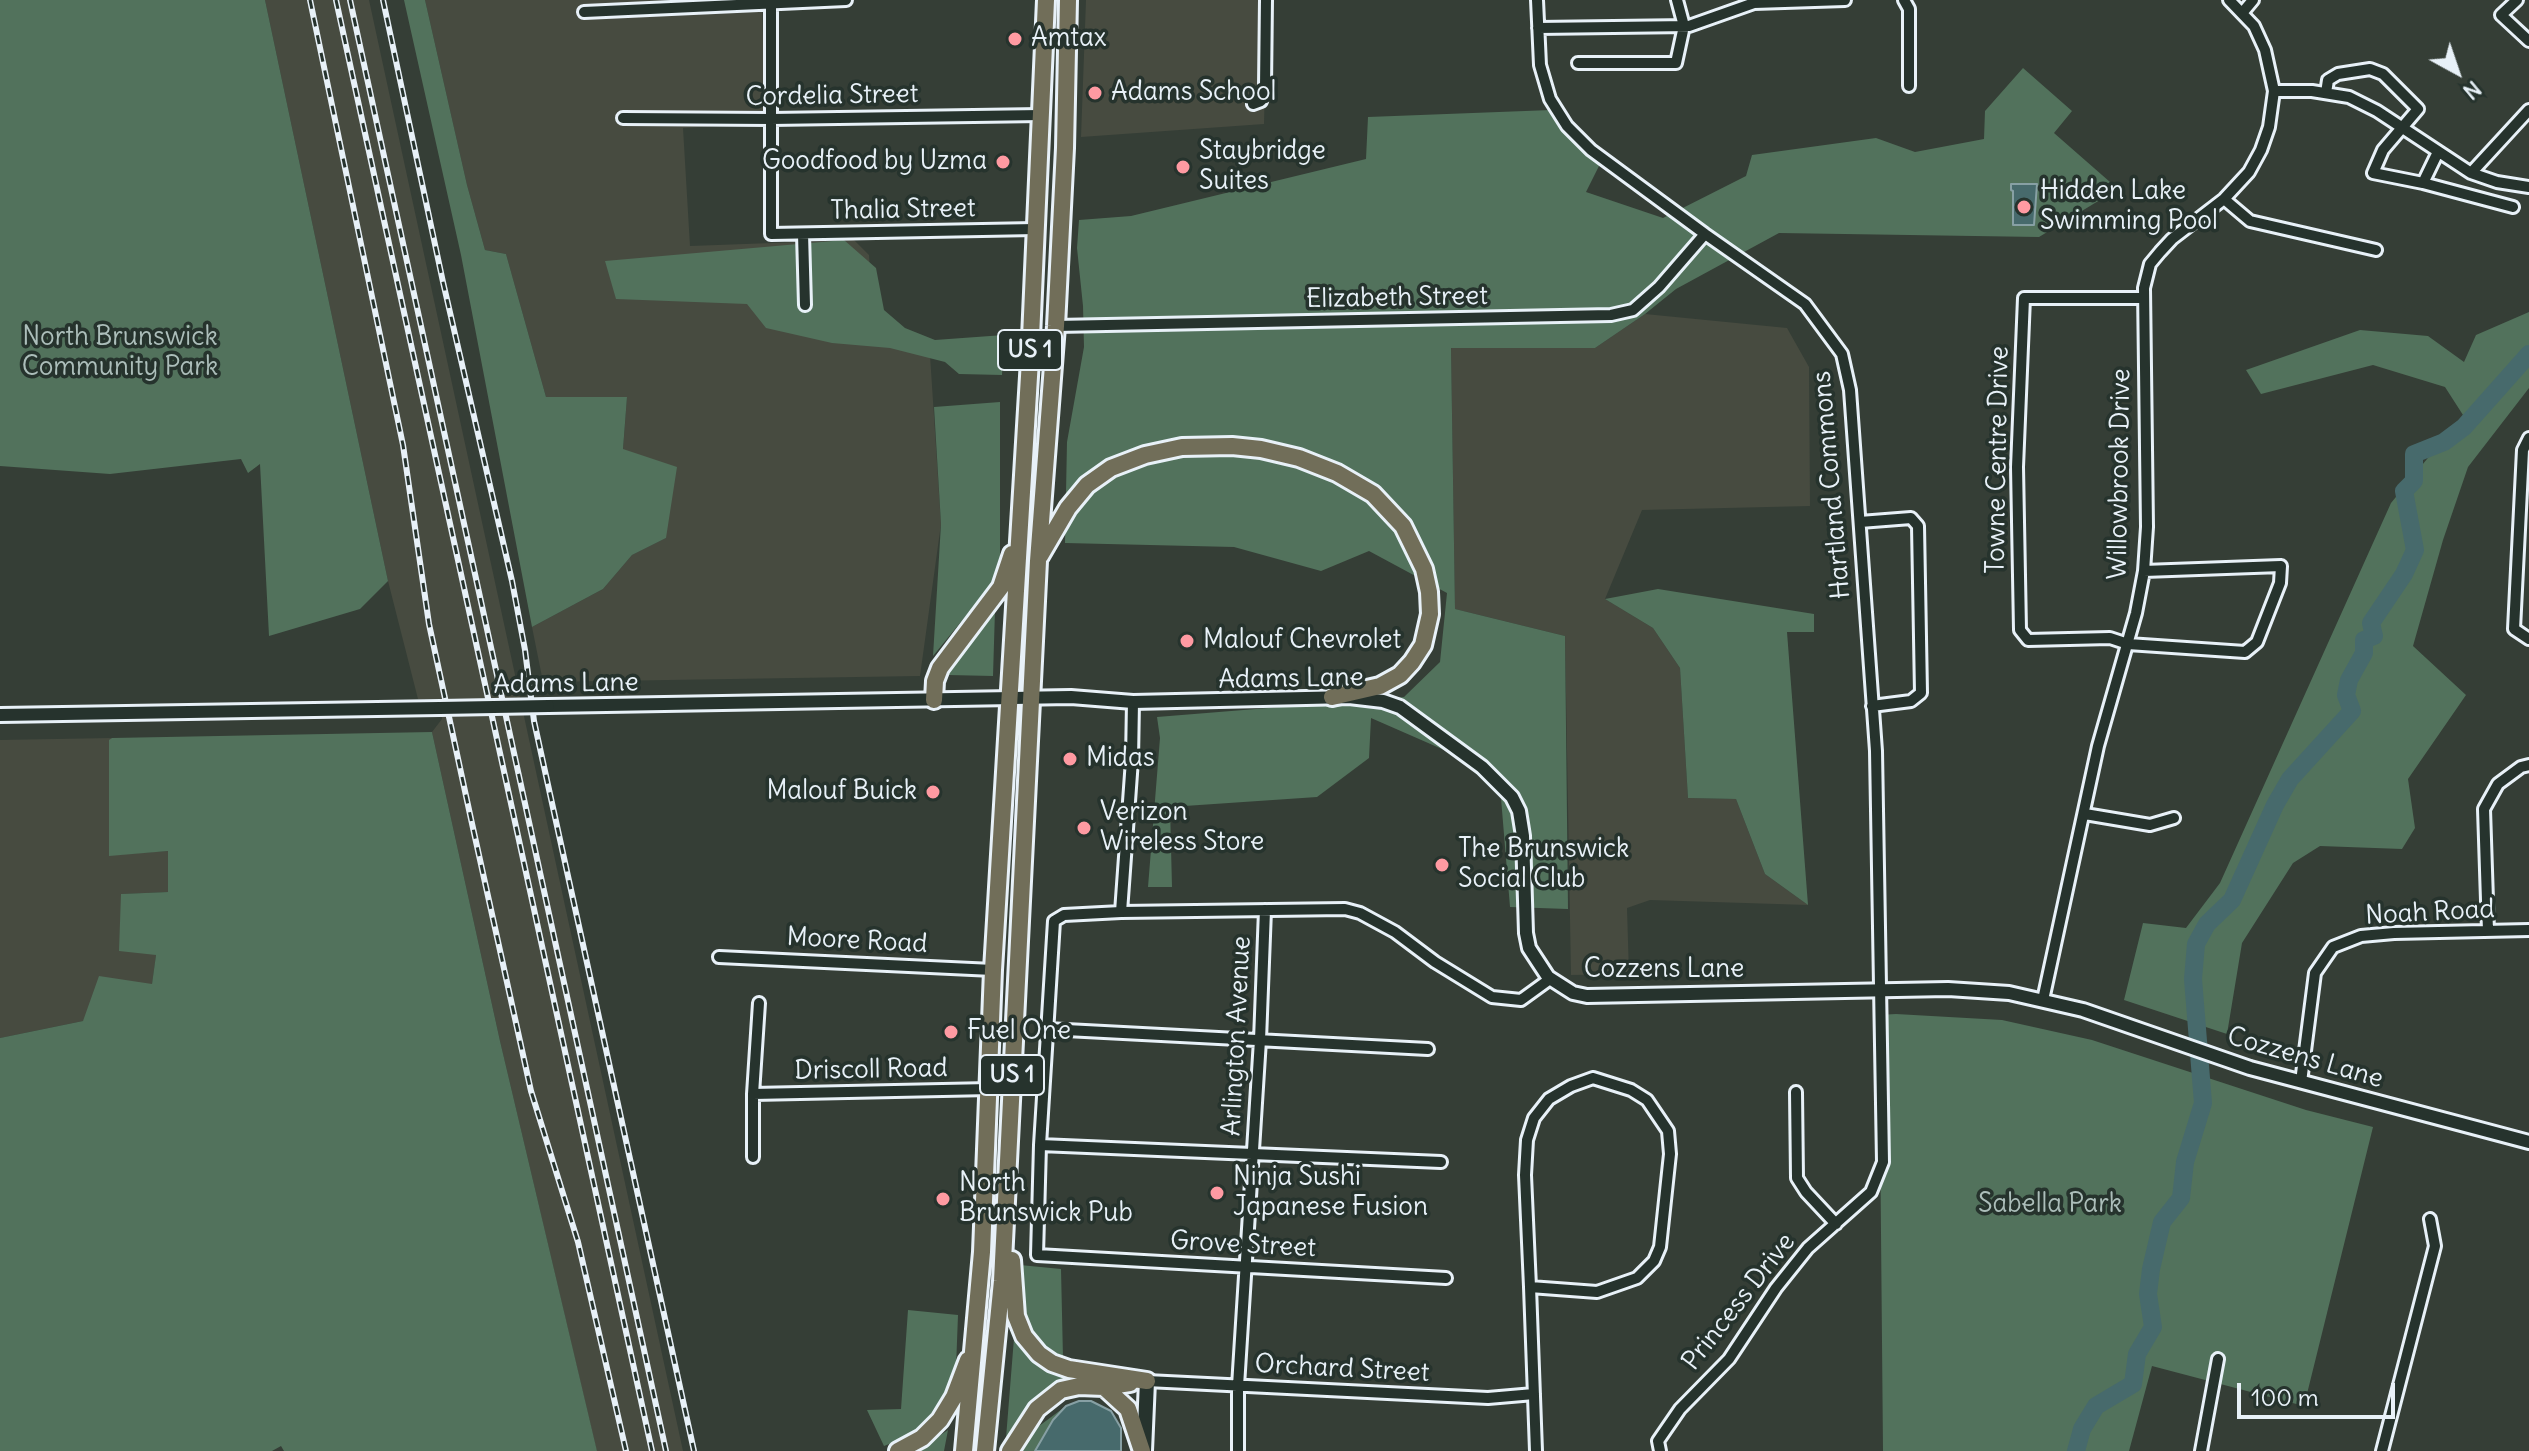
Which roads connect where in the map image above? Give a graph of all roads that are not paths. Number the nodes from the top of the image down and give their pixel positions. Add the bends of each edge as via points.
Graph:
1 (846, 0) edge
2 (1046, 0) edge
3 (1068, 0) edge
4 (1266, 0) edge
5 (1537, 0) edge
6 (1677, 0) edge
7 (1845, 0) edge
8 (1904, 0) edge
9 (2229, 0) edge
10 (2253, 0) edge
11 (2517, 0) edge
12 (771, 2) edge
13 (584, 12) dead end
14 (2243, 12) junction
15 (1684, 26) junction
16 (1538, 28) junction
17 (2529, 41) edge
18 (1578, 63) dead end
19 (1909, 86) dead end
20 (2274, 91) junction
21 (2326, 93) junction
22 (1253, 104) dead end
23 (2529, 110) edge
24 (1041, 115) junction
25 (623, 118) dead end
26 (771, 119) junction
27 (2401, 128) junction
28 (2438, 152) junction
29 (2471, 173) junction
30 (2423, 183) junction
31 (2529, 187) edge
32 (2224, 199) junction
33 (2513, 207) dead end
34 (1035, 229) junction
35 (803, 234) junction
36 (1705, 234) junction
37 (2376, 250) dead end
38 (2144, 298) junction
39 (805, 305) dead end
40 (1056, 326) junction
41 (2529, 438) edge
42 (1860, 522) junction
43 (1020, 526) junction
44 (1038, 561) junction
45 (2144, 571) junction
46 (2529, 639) edge
47 (2128, 644) junction
48 (1332, 697) junction
49 (1011, 699) junction
50 (1032, 699) junction
51 (934, 700) junction
52 (1133, 702) junction
53 (1872, 706) junction
54 (0, 715) edge
55 (2529, 765) edge
56 (2085, 814) junction
57 (2174, 818) dead end
58 (1265, 910) junction
59 (1121, 912) junction
60 (2529, 930) edge
61 (2488, 931) junction
62 (719, 957) dead end
63 (993, 970) junction
64 (1550, 979) junction
65 (1878, 990) junction
66 (2043, 1000) junction
67 (759, 1003) dead end
68 (1047, 1029) junction
69 (1260, 1040) junction
70 (1428, 1049) dead end
71 (2301, 1082) junction
72 (990, 1089) junction
73 (1796, 1092) dead end
74 (753, 1094) junction
75 (2529, 1142) edge
76 (1040, 1145) junction
77 (1253, 1154) junction
78 (753, 1157) dead end
79 (1441, 1162) dead end
80 (1007, 1168) junction
81 (2430, 1219) dead end
82 (1836, 1224) junction
83 (1037, 1255) joint
84 (1246, 1267) junction
85 (1446, 1278) dead end
86 (1530, 1287) junction
87 (976, 1340) junction
88 (2218, 1359) dead end
89 (1147, 1381) junction
90 (1238, 1386) junction
91 (1104, 1387) junction
92 (1534, 1394) junction
93 (898, 1451) edge
94 (964, 1451) edge
95 (985, 1451) edge
96 (1010, 1451) edge
97 (1143, 1451) edge
98 (1238, 1451) edge
99 (1536, 1451) edge
100 (1660, 1451) edge
101 (2201, 1451) edge
102 (2382, 1451) edge

1 - 12 street
2 - 24 highway, US 1
3 - 40 highway, US 1
4 - 22 street via 1265,87 1261,101
5 - 16 street, Hartland Commons
6 - 15 street
7 - 15 street via 1754,3
8 - 19 street via 1909,9
9 - 14 street, Willowbrook Drive
10 - 14 street
11 - 17 street via 2501,15
12 - 13 street
12 - 26 street
14 - 20 street, Willowbrook Drive via 2265,50
15 - 16 street
15 - 18 street via 1676,63
16 - 36 street, Hartland Commons via 1540,65 1550,99 1567,126 1591,150
20 - 21 street
20 - 32 street, Willowbrook Drive via 2261,150
21 - 27 street via 2349,97
21 - 27 street via 2328,80 2338,74 2370,69 2383,74 2418,109
23 - 29 street
24 - 26 street, Cordelia Street
24 - 34 highway, US 1
25 - 26 street, Cordelia Street
26 - 35 street, Thalia Street via 771,234
27 - 28 street
27 - 30 street via 2373,173
28 - 29 street
28 - 30 street
29 - 31 street
30 - 33 street
32 - 37 street via 2250,221
32 - 38 street, Willowbrook Drive via 2172,239 2150,264
34 - 35 street, Thalia Street
34 - 43 highway, US 1
35 - 39 street
36 - 40 street, Elizabeth Street via 1633,310 1611,315
36 - 42 street, Hartland Commons via 1805,304 1842,354 1850,390
38 - 45 street, Willowbrook Drive
38 - 47 street, Towne Centre Drive via 2024,298 2022,336 2017,467 2020,630 2028,640 2110,638
40 - 44 highway, US 1
41 - 46 street via 2523,450 2514,629
42 - 53 street, Hartland Commons
42 - 53 street via 1906,518 1918,526 1921,693 1911,701
43 - 49 highway, US 1
43 - 51 highway via 1004,581 940,668
44 - 48 highway via 1087,485 1111,468 1145,455 1182,447 1232,446 1299,458 1337,473 1373,494 1403,526 1424,569 1430,614 1423,645 1400,675 1380,686
44 - 50 highway, US 1
45 - 47 street, Willowbrook Drive
45 - 47 street via 2281,566 2280,583 2257,642 2245,652
47 - 56 street, Willowbrook Drive
48 - 52 street, Adams Lane
48 - 64 street, Adams Lane via 1400,707 1508,790 1522,825 1527,941
49 - 50 street, Adams Lane
49 - 51 street, Adams Lane
49 - 63 highway, US 1
50 - 52 street, Adams Lane
50 - 80 highway, US 1
51 - 54 street, Adams Lane, bridge
52 - 59 street
53 - 65 street, Hartland Commons
55 - 61 street via 2498,784 2484,809
56 - 57 street via 2150,825
56 - 66 street, Willowbrook Drive
58 - 59 street, Cozzens Lane
58 - 64 street, Cozzens Lane via 1360,913 1500,999 1521,1000
58 - 69 street, Arlington Avenue
59 - 68 street, Cozzens Lane via 1064,915 1054,921
60 - 61 street, Noah Road
61 - 71 street, Noah Road via 2372,935 2333,947 2315,973
62 - 63 street, Moore Road
63 - 72 highway, US 1
64 - 65 street, Cozzens Lane via 1587,996
65 - 66 street, Cozzens Lane via 1978,989
65 - 82 street, Princess Drive via 1883,1162 1871,1192
66 - 71 street, Cozzens Lane
67 - 74 street
68 - 69 street
68 - 76 street, Cozzens Lane
69 - 70 street
69 - 77 street, Arlington Avenue
71 - 75 street, Cozzens Lane
72 - 74 street, Driscoll Road
72 - 87 highway, US 1
73 - 82 street via 1797,1178
74 - 78 street
76 - 77 street
76 - 83 street, Cozzens Lane
77 - 79 street
77 - 84 street, Arlington Avenue
80 - 89 highway via 1014,1308 1028,1342 1061,1367
80 - 95 highway, US 1
81 - 102 street via 2435,1246
82 - 100 street, Princess Drive via 1808,1248 1729,1359 1680,1409 1658,1441
83 - 84 street, Grove Street
84 - 85 street, Grove Street
84 - 90 street, Arlington Avenue
86 - 86 street via 1525,1175 1534,1118 1549,1099 1593,1078 1631,1090 1647,1100 1668,1131 1669,1166 1654,1261 1637,1278 1597,1292
86 - 92 street
87 - 93 highway via 945,1414 929,1433
87 - 94 highway, US 1
88 - 101 street
89 - 90 street, Orchard Street
89 - 91 highway
89 - 97 main road
90 - 92 street, Orchard Street via 1488,1398
90 - 98 street, Arlington Avenue
91 - 96 highway via 1079,1386 1053,1395 1029,1419
91 - 97 highway via 1128,1409
92 - 99 street

